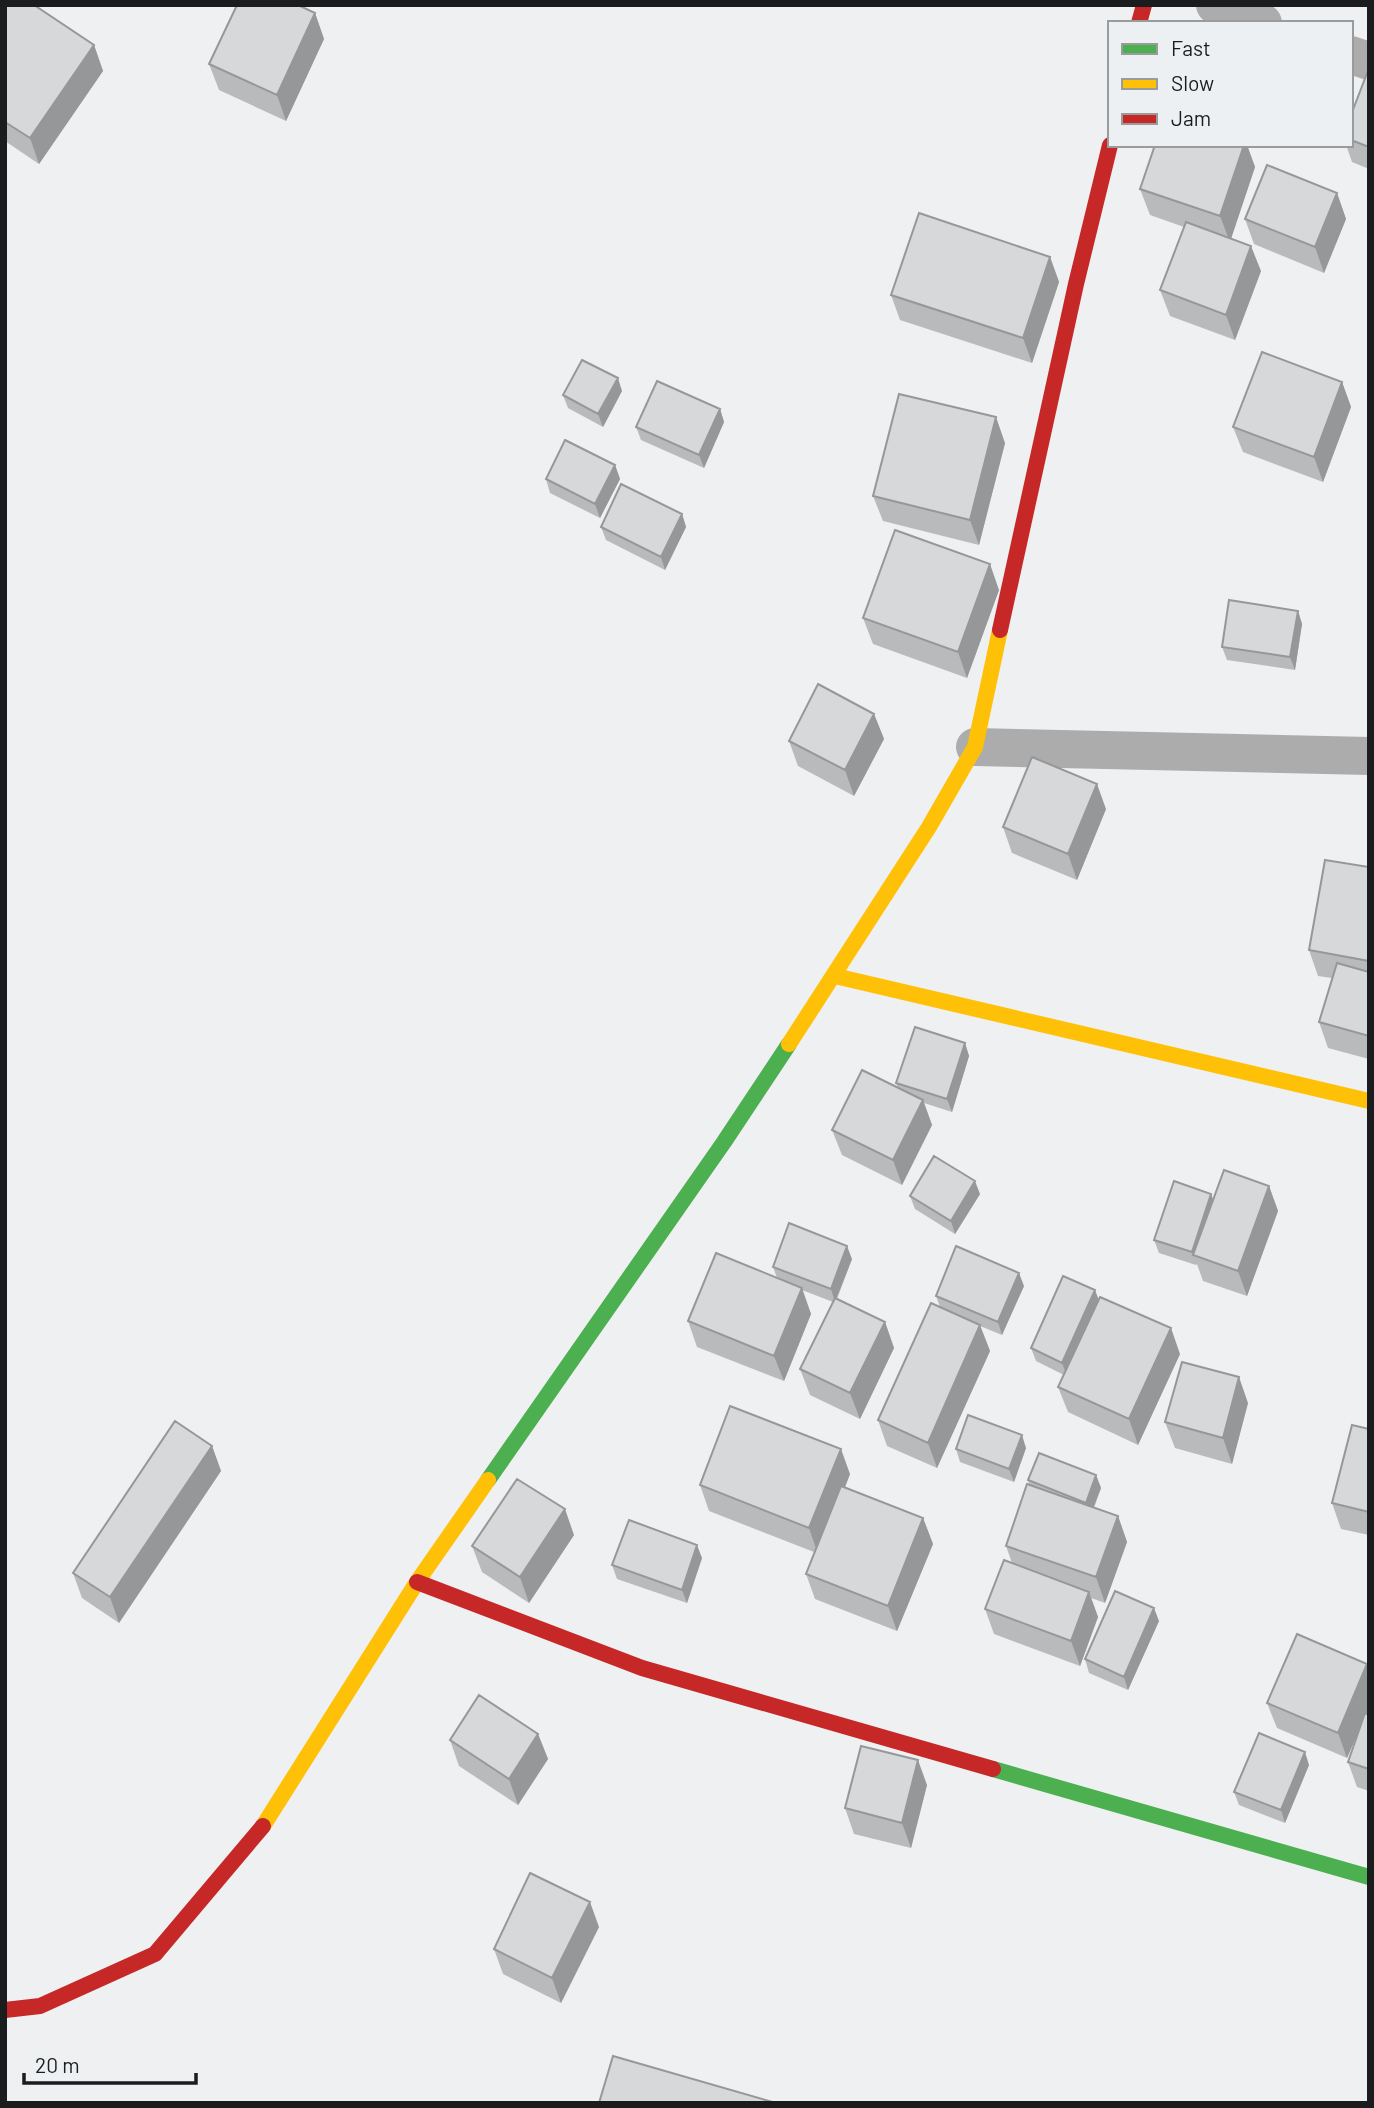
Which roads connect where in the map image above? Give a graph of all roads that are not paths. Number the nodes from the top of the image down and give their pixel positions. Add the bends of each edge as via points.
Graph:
1 (1215, 5) edge
2 (1258, 21) edge
3 (1110, 147) edge
4 (975, 747) junction
5 (1369, 756) edge
6 (835, 976) junction
7 (1369, 1101) edge
8 (417, 1582) junction
9 (1369, 1877) edge
10 (5, 2010) edge

1 - 2 street
3 - 4 street
4 - 5 street
4 - 6 street
6 - 7 street
6 - 8 street
8 - 9 street via 642,1668
8 - 10 street via 262,1829 155,1954 40,2006

